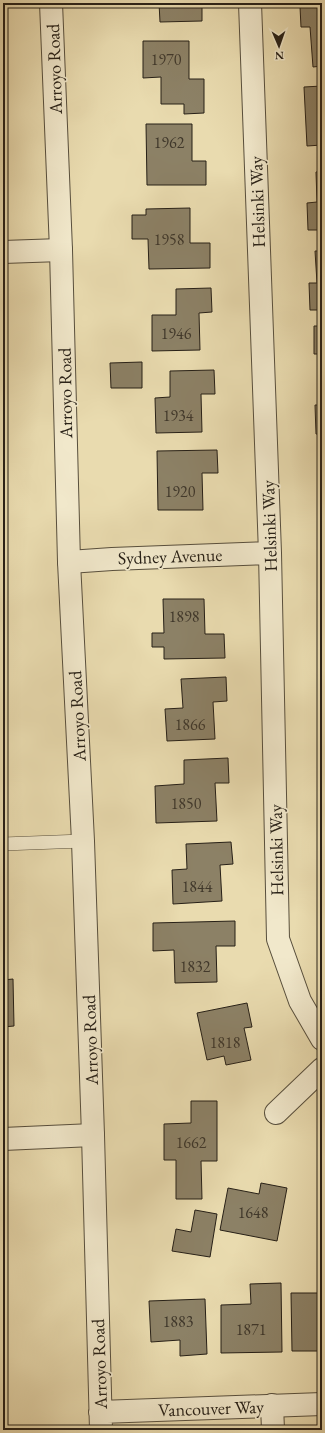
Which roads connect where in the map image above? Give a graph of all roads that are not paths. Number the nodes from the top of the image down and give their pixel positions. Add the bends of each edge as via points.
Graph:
1 (51, 3) edge
2 (250, 3) edge
3 (62, 250) junction
4 (3, 252) edge
5 (270, 553) junction
6 (69, 562) junction
7 (83, 841) junction
8 (3, 844) edge
9 (322, 1040) edge
10 (322, 1068) edge
11 (276, 1113) dead end
12 (93, 1135) junction
13 (3, 1139) edge
14 (322, 1404) edge
15 (272, 1405) junction
16 (101, 1421) edge
17 (273, 1430) edge

1 - 3 street, Arroyo Road
2 - 5 street, Helsinki Way
3 - 4 street
3 - 6 street, Arroyo Road
5 - 6 street, Sydney Avenue via 112,558
5 - 9 street, Helsinki Way via 278,938 300,1001
6 - 7 street, Arroyo Road
7 - 8 lane
7 - 12 street, Arroyo Road
10 - 11 street
12 - 13 street
12 - 16 street, Arroyo Road
14 - 15 street, Vancouver Way
15 - 16 street, Vancouver Way
15 - 17 street

